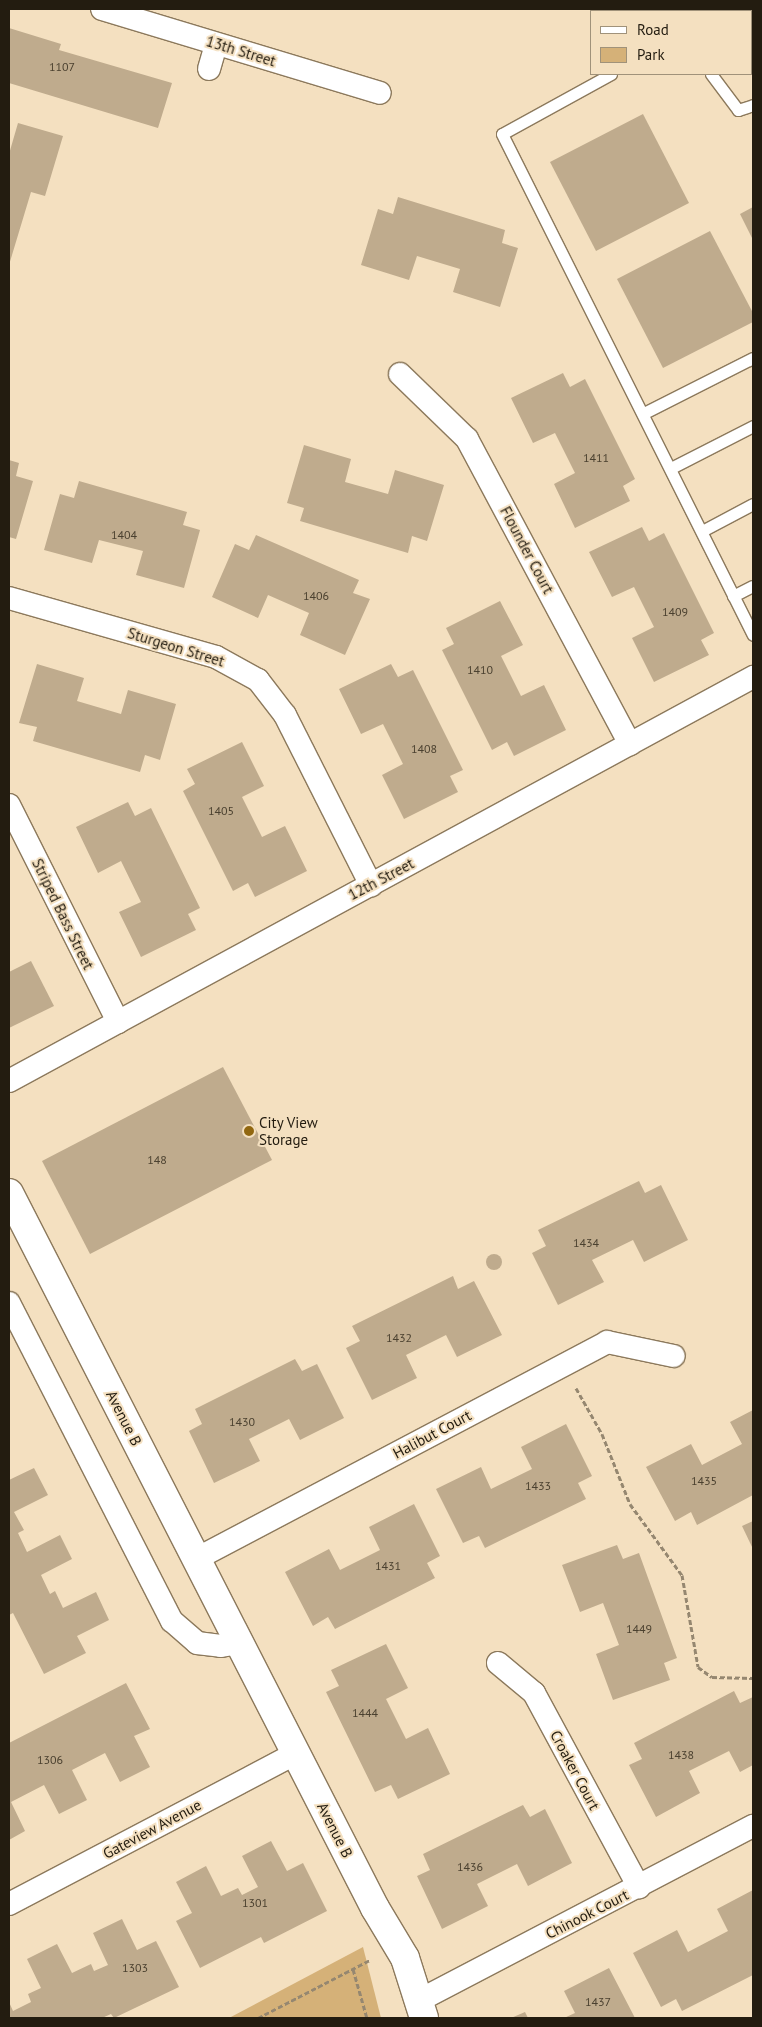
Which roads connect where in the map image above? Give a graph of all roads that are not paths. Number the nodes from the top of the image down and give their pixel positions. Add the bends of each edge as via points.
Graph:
1 (102, 9) edge
2 (216, 44) junction
3 (209, 69) dead end
4 (609, 75) edge
5 (712, 75) edge
6 (380, 93) dead end
7 (753, 105) edge
8 (753, 358) edge
9 (400, 374) dead end
10 (644, 412) junction
11 (753, 426) edge
12 (671, 468) junction
13 (753, 504) edge
14 (702, 531) junction
15 (753, 586) edge
16 (734, 596) junction
17 (9, 598) edge
18 (753, 635) edge
19 (753, 677) edge
20 (630, 744) junction
21 (9, 805) edge
22 (371, 885) junction
23 (118, 1022) junction
24 (9, 1081) edge
25 (9, 1193) edge
26 (9, 1303) edge
27 (674, 1356) dead end
28 (196, 1559) junction
29 (239, 1643) junction
30 (498, 1663) dead end
31 (295, 1754) junction
32 (753, 1826) edge
33 (638, 1887) junction
34 (9, 1904) edge
35 (422, 2009) edge

1 - 2 street, 13th Street
2 - 3 street
2 - 6 street, 13th Street
4 - 10 lane via 502,134
5 - 7 lane via 738,110
8 - 10 lane
9 - 20 street, Flounder Court via 467,440
10 - 12 lane
11 - 12 lane
12 - 14 lane
13 - 14 lane
14 - 16 lane
15 - 16 lane
16 - 18 lane
17 - 22 street, Sturgeon Street via 216,657 258,680 285,715
19 - 20 street, 12th Street
20 - 22 street, 12th Street
21 - 23 street, Striped Bass Street
22 - 23 street, 12th Street
23 - 24 street, 12th Street
25 - 28 street, Avenue B
26 - 29 street via 172,1621 197,1643 221,1646
27 - 28 street, Halibut Court via 607,1342
28 - 29 street, Avenue B
29 - 31 street, Avenue B
30 - 33 street, Croaker Court via 534,1693
31 - 34 street, Gateview Avenue
31 - 35 street, Avenue B via 375,1908 406,1958
32 - 33 street, Chinook Court
33 - 35 street, Chinook Court

